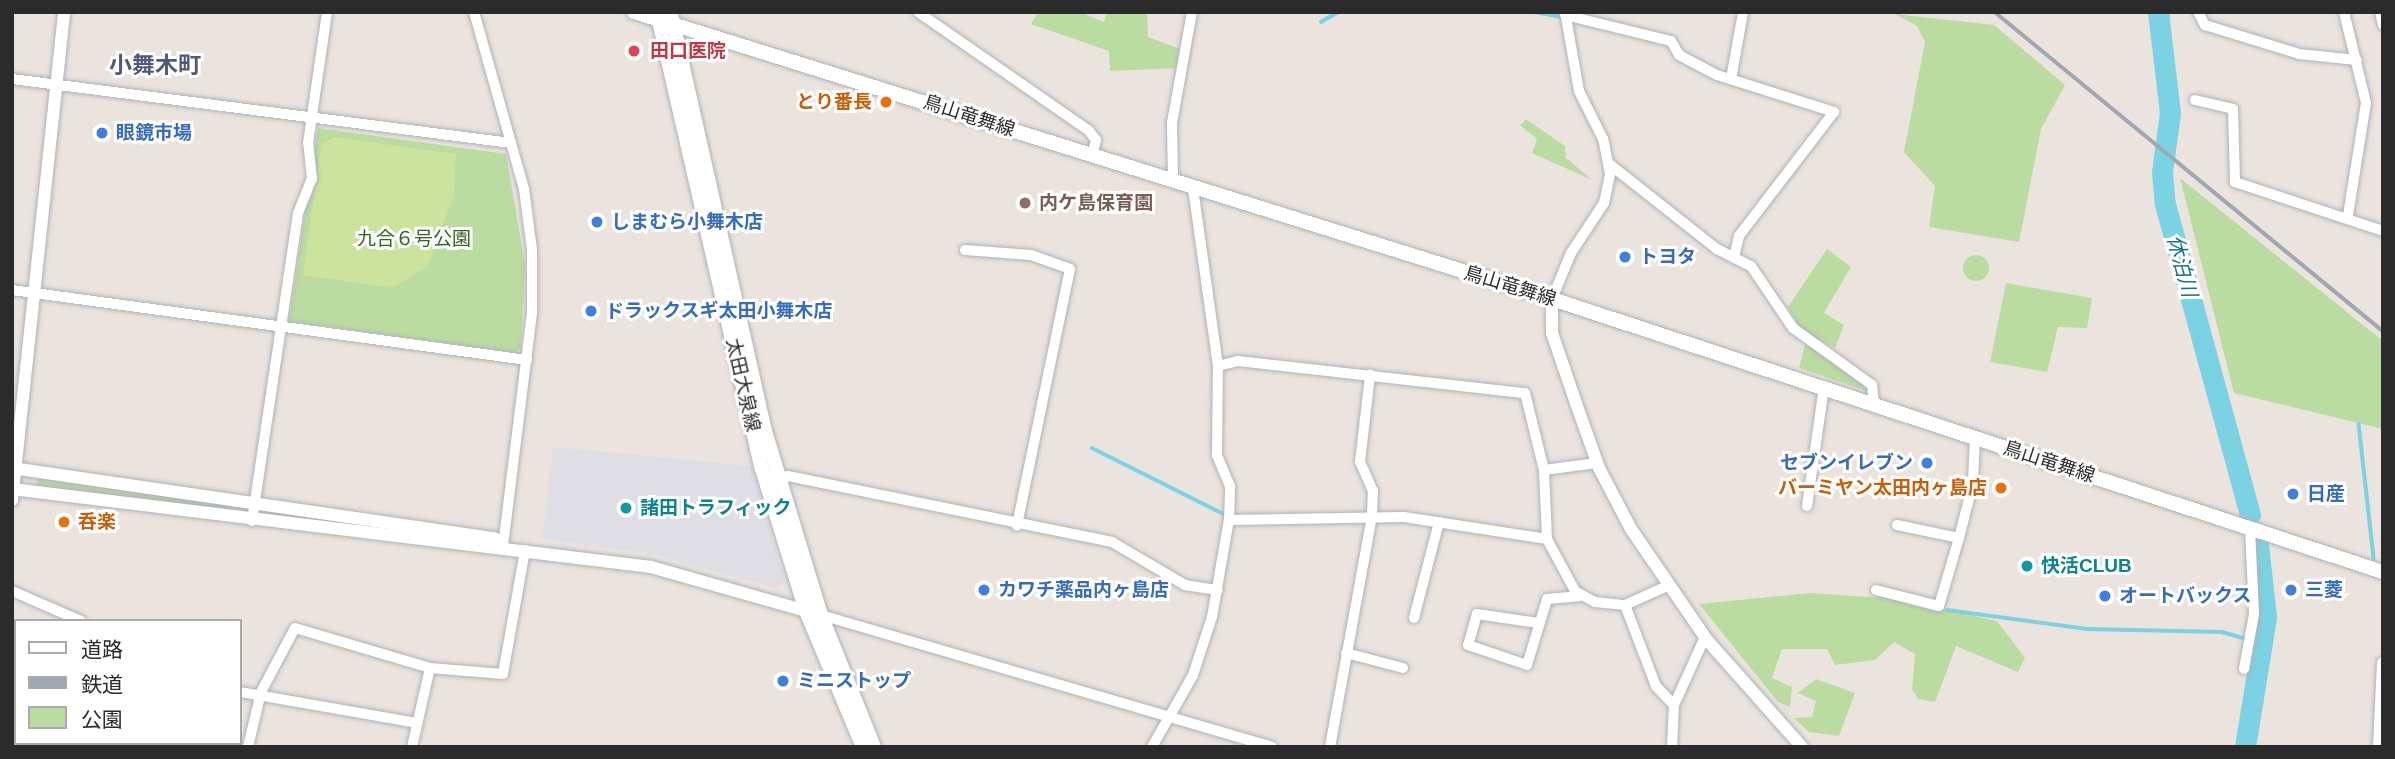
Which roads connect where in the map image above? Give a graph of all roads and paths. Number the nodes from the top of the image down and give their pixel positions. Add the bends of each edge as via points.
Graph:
1 (64, 12) edge
2 (327, 12) edge
3 (474, 12) edge
4 (634, 12) edge
5 (918, 12) edge
6 (1192, 12) edge
7 (1743, 12) edge
8 (2198, 12) edge
9 (2344, 12) edge
10 (2380, 12) edge
11 (1565, 13) edge
12 (665, 16) edge
13 (2383, 25) edge
14 (2357, 60) junction
15 (12, 79) edge
16 (1731, 79) junction
17 (54, 83) junction
18 (2196, 100) dead end
19 (312, 120) junction
20 (511, 143) junction
21 (1092, 156) junction
22 (1608, 163) junction
23 (1173, 180) junction
24 (1193, 188) junction
25 (2348, 215) junction
26 (2383, 231) edge
27 (965, 250) dead end
28 (1734, 257) junction
29 (12, 290) edge
30 (34, 293) junction
31 (1552, 299) junction
32 (282, 324) junction
33 (527, 360) junction
34 (1218, 366) junction
35 (1370, 374) junction
36 (1824, 387) junction
37 (1874, 404) junction
38 (1975, 437) junction
39 (1597, 463) junction
40 (14, 468) edge
41 (1544, 470) junction
42 (773, 479) junction
43 (13, 493) edge
44 (255, 500) junction
45 (1807, 506) dead end
46 (1372, 515) junction
47 (1229, 520) junction
48 (252, 521) junction
49 (1439, 522) junction
50 (1897, 525) dead end
51 (1017, 526) junction
52 (2250, 528) junction
53 (1959, 538) junction
54 (1547, 539) junction
55 (503, 546) junction
56 (526, 550) junction
57 (2383, 572) edge
58 (1667, 586) junction
59 (1218, 590) junction
60 (1876, 590) dead end
61 (12, 591) edge
62 (1579, 596) junction
63 (1625, 605) junction
64 (806, 611) junction
65 (821, 615) junction
66 (1414, 618) dead end
67 (76, 619) edge
68 (1538, 624) junction
69 (1706, 637) junction
70 (1346, 653) junction
71 (2383, 663) edge
72 (430, 668) junction
73 (1403, 668) dead end
74 (2244, 669) dead end
75 (242, 692) edge
76 (261, 692) junction
77 (1674, 705) junction
78 (1172, 718) junction
79 (417, 723) junction
80 (248, 747) edge
81 (412, 747) edge
82 (863, 747) edge
83 (874, 747) edge
84 (1152, 747) edge
85 (1272, 747) edge
86 (1330, 747) edge
87 (1672, 747) edge
88 (1802, 747) edge
89 (2379, 747) edge

1 - 17 street
2 - 19 street
3 - 20 street
4 - 12 main road, 鳥山竜舞線
5 - 21 street via 1089,131 1096,140
6 - 23 street via 1172,123
7 - 16 street
8 - 14 street via 2205,25 2288,50
9 - 14 street
10 - 13 street
11 - 16 street via 1671,41 1679,55
11 - 22 street via 1579,91
12 - 21 main road, 鳥山竜舞線
12 - 42 main road, 太田大泉線
14 - 25 street via 2366,103
15 - 17 street
16 - 28 street via 1818,104 1834,116 1739,236
17 - 19 street
17 - 30 street
18 - 25 street via 2233,109 2235,181
19 - 20 street
19 - 32 street via 312,179 298,213
20 - 33 street via 530,217
21 - 23 main road, 鳥山竜舞線
22 - 28 street
22 - 31 street via 1604,203 1571,253
23 - 24 main road, 鳥山竜舞線
24 - 31 main road, 鳥山竜舞線
24 - 34 street
25 - 26 street
27 - 51 street via 1031,255 1070,269
28 - 37 street via 1758,274 1799,334 1872,385
29 - 30 street
30 - 32 street
30 - 40 street
31 - 36 main road, 鳥山竜舞線
31 - 39 street via 1552,333
32 - 33 street
32 - 44 street
33 - 55 street
34 - 35 street via 1238,361
34 - 47 street via 1217,455 1230,486
35 - 41 street via 1525,393
35 - 46 street via 1360,462 1373,491
36 - 37 main road, 鳥山竜舞線
36 - 45 street
37 - 38 main road, 鳥山竜舞線
38 - 52 main road, 鳥山竜舞線
38 - 53 street via 1973,483
39 - 41 street
39 - 58 street
40 - 43 street
40 - 44 street
41 - 54 street
42 - 51 street
42 - 64 main road, 太田大泉線
42 - 65 main road, 太田大泉線
43 - 48 street
44 - 48 street
44 - 55 street via 494,538
46 - 47 street via 1315,523
46 - 49 street
46 - 70 street
47 - 59 street
48 - 55 street via 492,551
49 - 54 street
49 - 66 street
50 - 53 street
51 - 59 street via 1112,542 1185,585
52 - 57 main road, 鳥山竜舞線
52 - 74 street via 2255,605
53 - 60 street via 1939,606
54 - 62 street
55 - 56 street
56 - 64 street via 651,567
56 - 72 street via 503,674
58 - 63 street
58 - 69 street
59 - 78 street via 1193,675
61 - 67 street
62 - 63 street
62 - 68 street via 1546,599
63 - 77 street via 1656,686
64 - 65 street
64 - 82 main road, 太田大泉線
65 - 78 street
65 - 83 main road, 太田大泉線
68 - 68 street via 1527,665 1468,645 1477,614
69 - 77 street
69 - 88 street
70 - 73 street
70 - 86 street
71 - 89 street
72 - 76 street via 336,644 301,626
72 - 79 street
75 - 76 street
76 - 79 street
76 - 80 street
77 - 87 street
78 - 84 street
78 - 85 street
79 - 81 street

